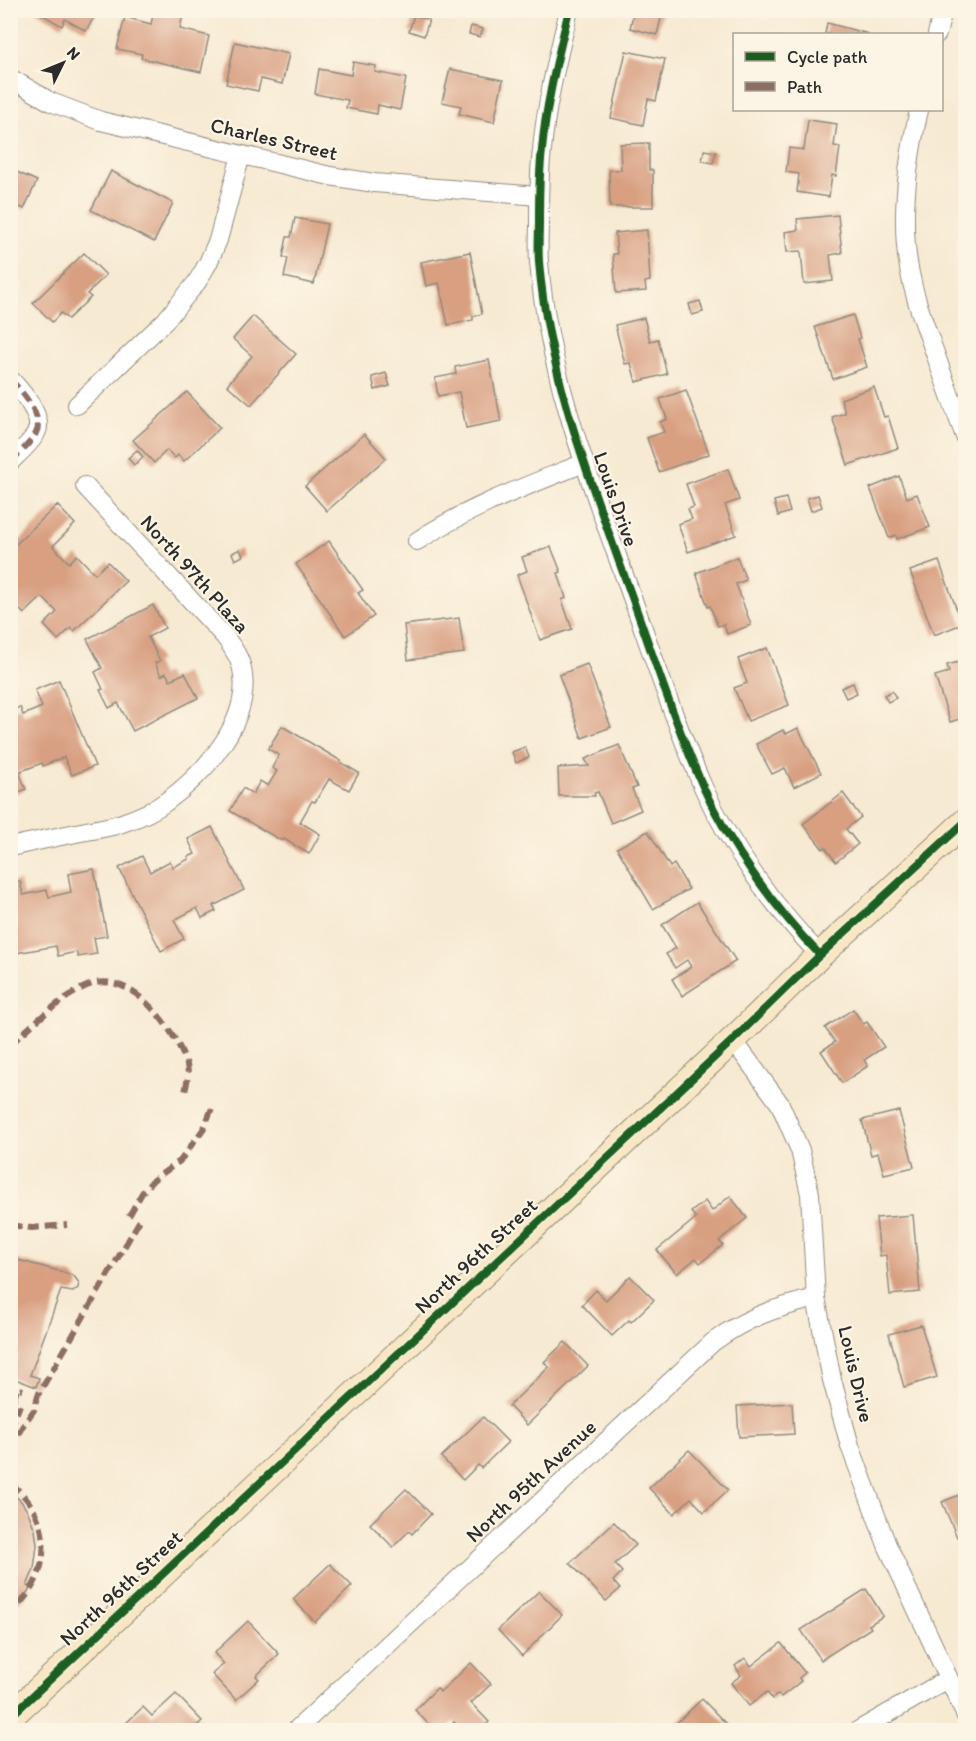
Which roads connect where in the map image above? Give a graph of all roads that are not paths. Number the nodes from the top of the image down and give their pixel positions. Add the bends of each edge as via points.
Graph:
1 (569, 10) edge
2 (943, 10) edge
3 (937, 33) edge
4 (10, 78) edge
5 (919, 111) edge
6 (241, 155) junction
7 (539, 196) junction
8 (10, 379) edge
9 (77, 405) dead end
10 (966, 439) edge
11 (10, 462) edge
12 (584, 463) junction
13 (85, 486) dead end
14 (417, 541) dead end
15 (966, 821) edge
16 (10, 847) edge
17 (820, 955) junction
18 (734, 1040) junction
19 (816, 1298) junction
20 (948, 1679) junction
21 (966, 1716) edge
22 (10, 1717) edge
23 (296, 1731) edge
24 (859, 1731) edge

1 - 7 street, Louis Drive via 548,108
2 - 3 street
4 - 6 street, Charles Street via 51,102 101,121
5 - 10 street via 906,188 906,247 919,309
6 - 7 street, Charles Street via 374,183
6 - 9 street via 218,240 197,282 165,321
7 - 12 street, Louis Drive via 539,260 549,333
8 - 11 street via 34,411 38,426
12 - 14 street via 477,507
12 - 17 street, Louis Drive via 705,790 752,870
13 - 16 street, North 97th Plaza via 237,654 244,690 240,710 212,759 191,782 153,810 121,824
15 - 17 street, North 96th Street
17 - 18 street, North 96th Street
18 - 19 street, Louis Drive via 780,1104 800,1150 810,1194
18 - 22 street, North 96th Street
19 - 20 street, Louis Drive via 850,1446 887,1545
19 - 23 street, North 95th Avenue via 756,1315 712,1342
20 - 21 street, Louis Drive
20 - 24 street

